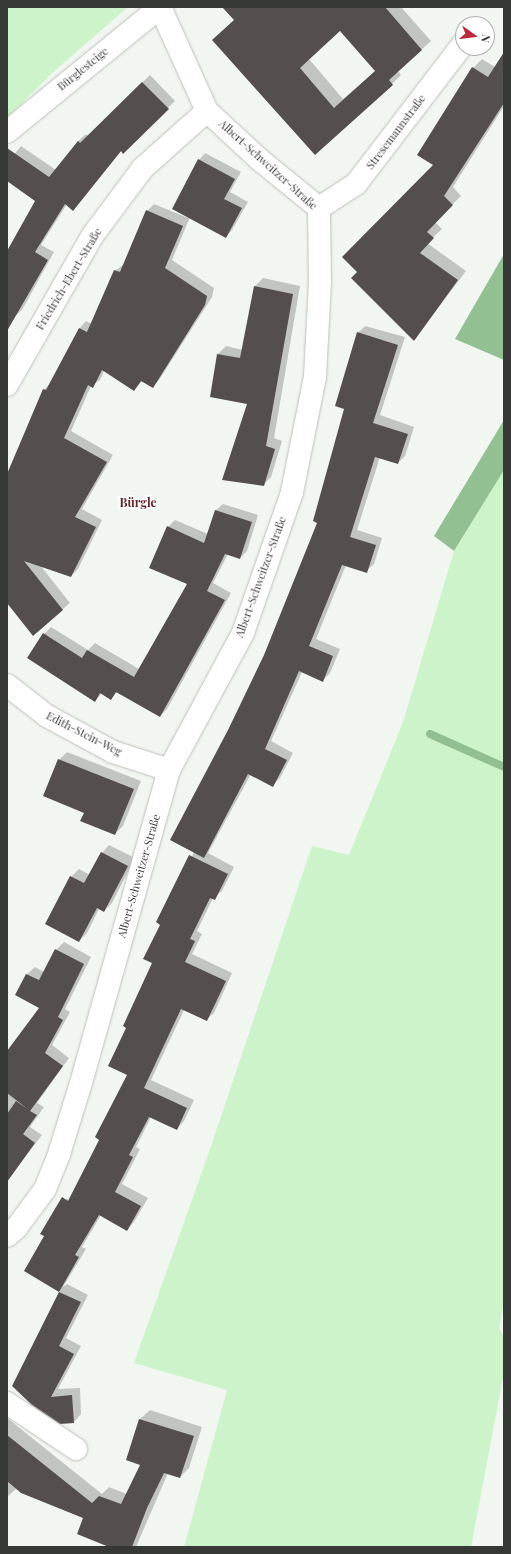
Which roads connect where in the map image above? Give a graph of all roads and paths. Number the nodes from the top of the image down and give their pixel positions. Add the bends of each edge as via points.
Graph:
1 (160, 7) edge
2 (455, 54) edge
3 (207, 111) junction
4 (7, 132) edge
5 (319, 208) junction
6 (7, 385) edge
7 (7, 685) edge
8 (169, 770) junction
9 (7, 1236) edge
10 (7, 1403) edge
11 (76, 1449) dead end

1 - 3 street, Albert-Schweitzer-Straße
1 - 4 street, Bürglesteige
2 - 5 street, Stresemannstraße via 356,184
3 - 5 street, Albert-Schweitzer-Straße via 260,160
3 - 6 street, Friedrich-Ebert-Straße via 143,168 93,235
5 - 8 street, Albert-Schweitzer-Straße via 320,282 315,377 292,492 243,633
7 - 8 street, Edith-Stein-Weg via 47,716 113,752
8 - 9 street, Albert-Schweitzer-Straße via 59,1154 45,1189
10 - 11 street

